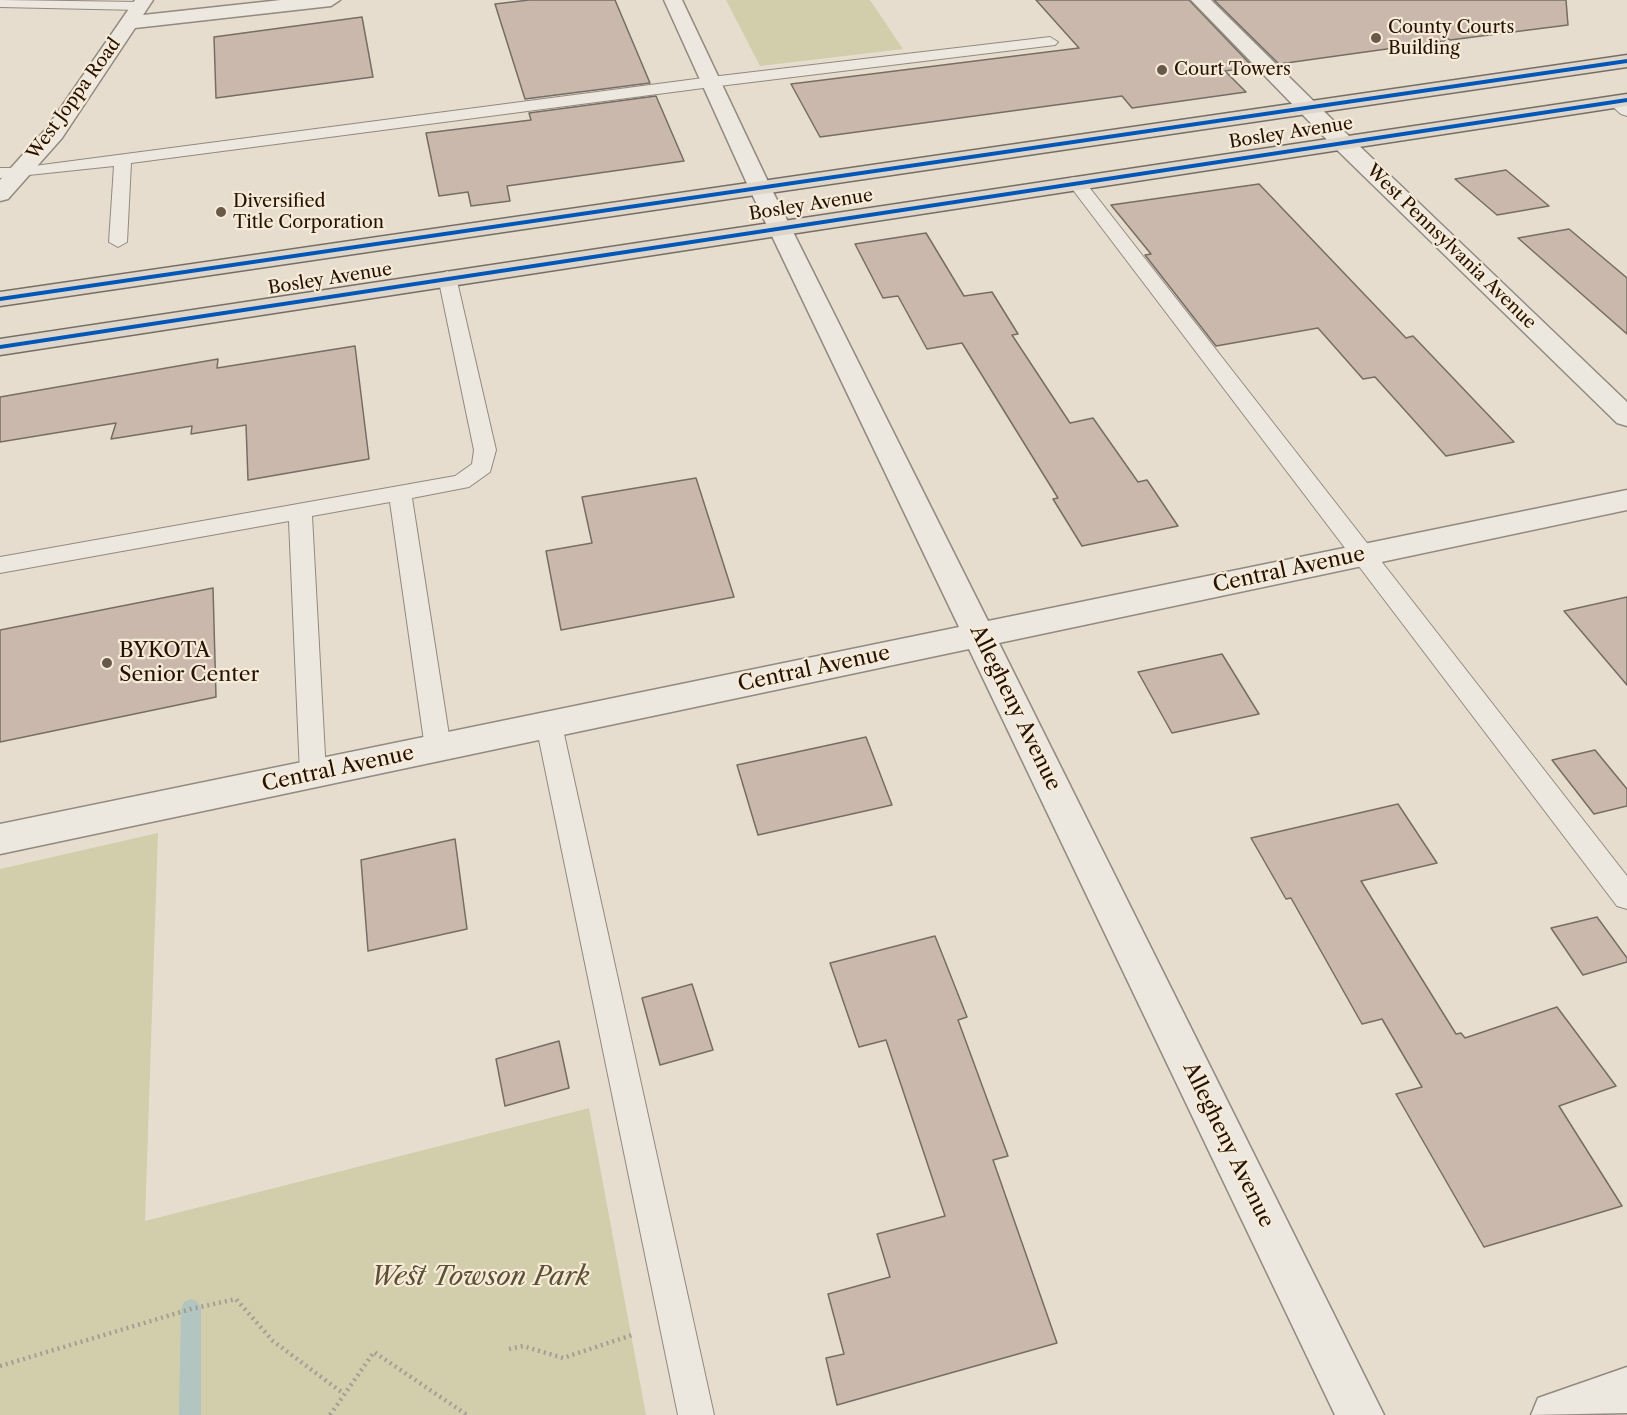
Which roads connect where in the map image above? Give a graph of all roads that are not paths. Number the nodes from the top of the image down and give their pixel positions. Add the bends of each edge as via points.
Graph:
1 (331, 0) edge
2 (673, 0) edge
3 (1200, 0) edge
4 (0, 3) edge
5 (142, 3) edge
6 (127, 23) junction
7 (1050, 42) dead end
8 (1627, 61) edge
9 (711, 82) junction
10 (1623, 104) edge
11 (1308, 109) junction
12 (1342, 142) junction
13 (123, 160) junction
14 (10, 173) edge
15 (1076, 182) junction
16 (760, 188) junction
17 (0, 194) edge
18 (779, 226) junction
19 (118, 242) dead end
20 (447, 277) junction
21 (0, 299) edge
22 (0, 347) edge
23 (1627, 417) edge
24 (400, 493) junction
25 (1627, 500) edge
26 (300, 510) junction
27 (1365, 554) junction
28 (0, 565) edge
29 (979, 635) junction
30 (549, 725) junction
31 (438, 748) junction
32 (313, 774) junction
33 (0, 839) edge
34 (1627, 897) edge
35 (1627, 1390) edge
36 (696, 1415) edge
37 (1360, 1415) edge
38 (1555, 1415) edge

1 - 6 street
2 - 9 street, Allegheny Avenue
3 - 11 street, West Pennsylvania Avenue
4 - 5 lane
5 - 6 street, West Joppa Road
6 - 14 street, West Joppa Road via 54,133
7 - 9 lane
8 - 11 main road, Bosley Avenue
9 - 13 lane
9 - 16 street, Allegheny Avenue
10 - 12 main road, Bosley Avenue
11 - 12 street, West Pennsylvania Avenue
11 - 16 main road, Bosley Avenue
12 - 15 main road, Bosley Avenue
12 - 23 street, West Pennsylvania Avenue
13 - 14 lane
13 - 19 lane
14 - 17 street, West Joppa Road
15 - 18 main road, Bosley Avenue
15 - 27 lane
16 - 18 street, Allegheny Avenue
16 - 21 main road, Bosley Avenue
18 - 20 main road, Bosley Avenue
18 - 29 street, Allegheny Avenue
20 - 22 main road, Bosley Avenue
20 - 24 lane via 485,450 482,467 461,482
24 - 26 lane
24 - 31 lane
25 - 27 street, Central Avenue
26 - 28 lane
26 - 32 lane
27 - 29 street, Central Avenue
27 - 34 lane
29 - 30 street, Central Avenue
29 - 37 street, Allegheny Avenue
30 - 31 street, Central Avenue
30 - 36 lane
31 - 32 street, Central Avenue
32 - 33 street, Central Avenue
35 - 38 street

